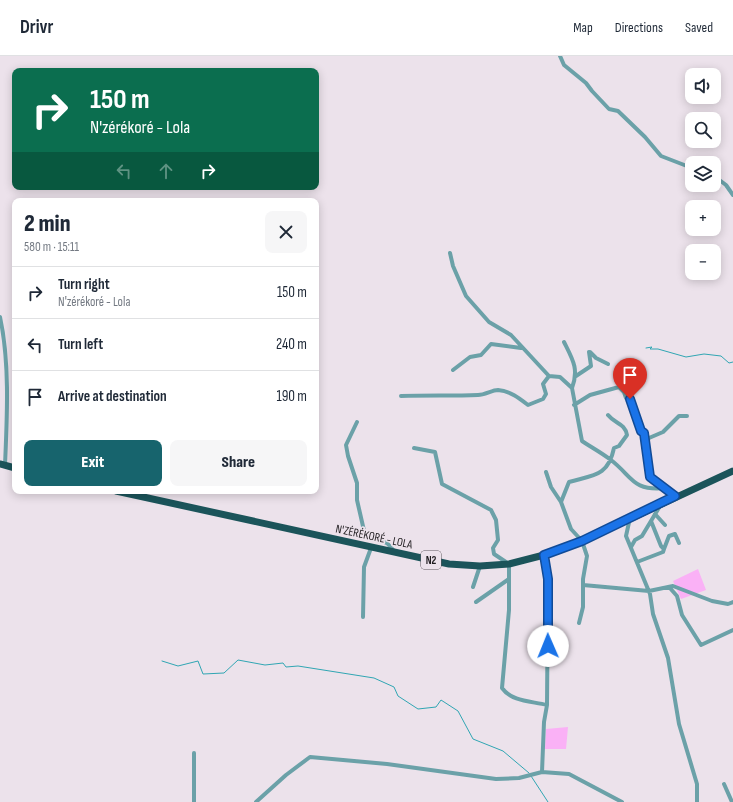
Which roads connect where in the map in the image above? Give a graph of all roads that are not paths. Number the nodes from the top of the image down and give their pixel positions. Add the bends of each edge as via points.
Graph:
1 (560, 56) edge
2 (685, 165) edge
3 (721, 181) edge
4 (733, 195) edge
5 (450, 254) dead end
6 (0, 317) edge
7 (564, 342) dead end
8 (521, 348) junction
9 (608, 364) dead end
10 (453, 370) dead end
11 (549, 376) junction
12 (576, 376) junction
13 (572, 388) junction
14 (401, 396) dead end
15 (574, 405) junction
16 (608, 415) dead end
17 (687, 416) dead end
18 (357, 422) dead end
19 (646, 442) junction
20 (414, 448) dead end
21 (611, 460) junction
22 (2, 465) edge
23 (12, 467) edge
24 (733, 471) edge
25 (546, 472) dead end
26 (665, 488) junction
27 (129, 494) edge
28 (675, 496) junction
29 (561, 502) junction
30 (661, 504) junction
31 (655, 514) junction
32 (630, 518) junction
33 (651, 521) junction
34 (665, 525) dead end
35 (582, 541) junction
36 (679, 543) dead end
37 (630, 547) junction
38 (371, 548) junction
39 (664, 549) junction
40 (395, 552) junction
41 (544, 555) junction
42 (637, 562) junction
43 (509, 564) junction
44 (480, 566) junction
45 (509, 579) junction
46 (583, 584) junction
47 (473, 587) dead end
48 (669, 587) junction
49 (649, 591) junction
50 (476, 602) dead end
51 (733, 602) edge
52 (363, 617) dead end
53 (579, 623) dead end
54 (733, 630) edge
55 (547, 705) junction
56 (194, 753) dead end
57 (542, 772) junction
58 (732, 788) dead end
59 (194, 802) edge
60 (256, 802) edge
61 (622, 802) edge
62 (697, 802) edge
63 (732, 802) edge

1 - 2 street via 564,65 586,83 609,108 618,112 645,137 661,156
3 - 4 street
5 - 8 street via 466,296 489,322 511,335
6 - 22 street via 3,331 7,416
7 - 12 street via 574,362
8 - 10 street via 491,344 481,355 470,357
8 - 11 street
9 - 12 street via 589,352 591,366
11 - 13 street via 560,377
11 - 14 street via 544,384 546,394 543,399 528,405 513,394 497,390 480,395
12 - 13 street
13 - 15 street
15 - 19 street via 590,395 619,387 626,398 630,399
15 - 21 street via 582,441
16 - 21 street via 626,429 627,435 614,448
17 - 19 street via 679,416 663,432
18 - 40 street via 346,446 357,483 357,500 365,535 387,543
19 - 26 street via 650,477
20 - 43 street via 435,452 442,484 491,510 496,520 498,540 493,548 494,554
21 - 26 street via 630,479 648,489
21 - 29 street via 603,472 568,482
22 - 23 highway
24 - 28 highway, N'ZÉRÉKORÉ - LOLA / N2
25 - 29 street via 551,487
26 - 28 street
27 - 38 highway, N'ZÉRÉKORÉ - LOLA / N2
28 - 30 highway, N'ZÉRÉKORÉ - LOLA / N2
29 - 35 street via 572,529
30 - 31 street
30 - 32 highway, N'ZÉRÉKORÉ - LOLA / N2
31 - 33 street
31 - 34 street
32 - 35 highway, N'ZÉRÉKORÉ - LOLA / N2
32 - 37 street via 626,536
33 - 37 street via 642,536
33 - 39 street via 660,546
35 - 41 highway, N'ZÉRÉKORÉ - LOLA / N2
35 - 46 street via 587,556
36 - 39 street via 675,534 669,536
37 - 42 street
38 - 40 highway, N'ZÉRÉKORÉ - LOLA / N2
38 - 52 street via 364,567
39 - 42 street via 663,552
40 - 44 highway, N'ZÉRÉKORÉ - LOLA / N2 via 448,564
41 - 43 highway, N'ZÉRÉKORÉ - LOLA / N2
41 - 55 street via 548,579
42 - 49 street
43 - 44 highway, N'ZÉRÉKORÉ - LOLA / N2
43 - 45 street
44 - 47 street
45 - 50 street
45 - 55 street via 510,610 502,688 517,699
46 - 49 street
46 - 53 street via 583,607
48 - 49 street
48 - 51 street via 673,586 712,601 728,604
48 - 54 street via 677,596 682,615 701,645
49 - 62 street via 653,614 670,667 679,724 695,775
55 - 57 street
56 - 59 street
57 - 60 street via 496,780 387,764 310,757
57 - 61 street via 569,774
58 - 63 street via 725,786

